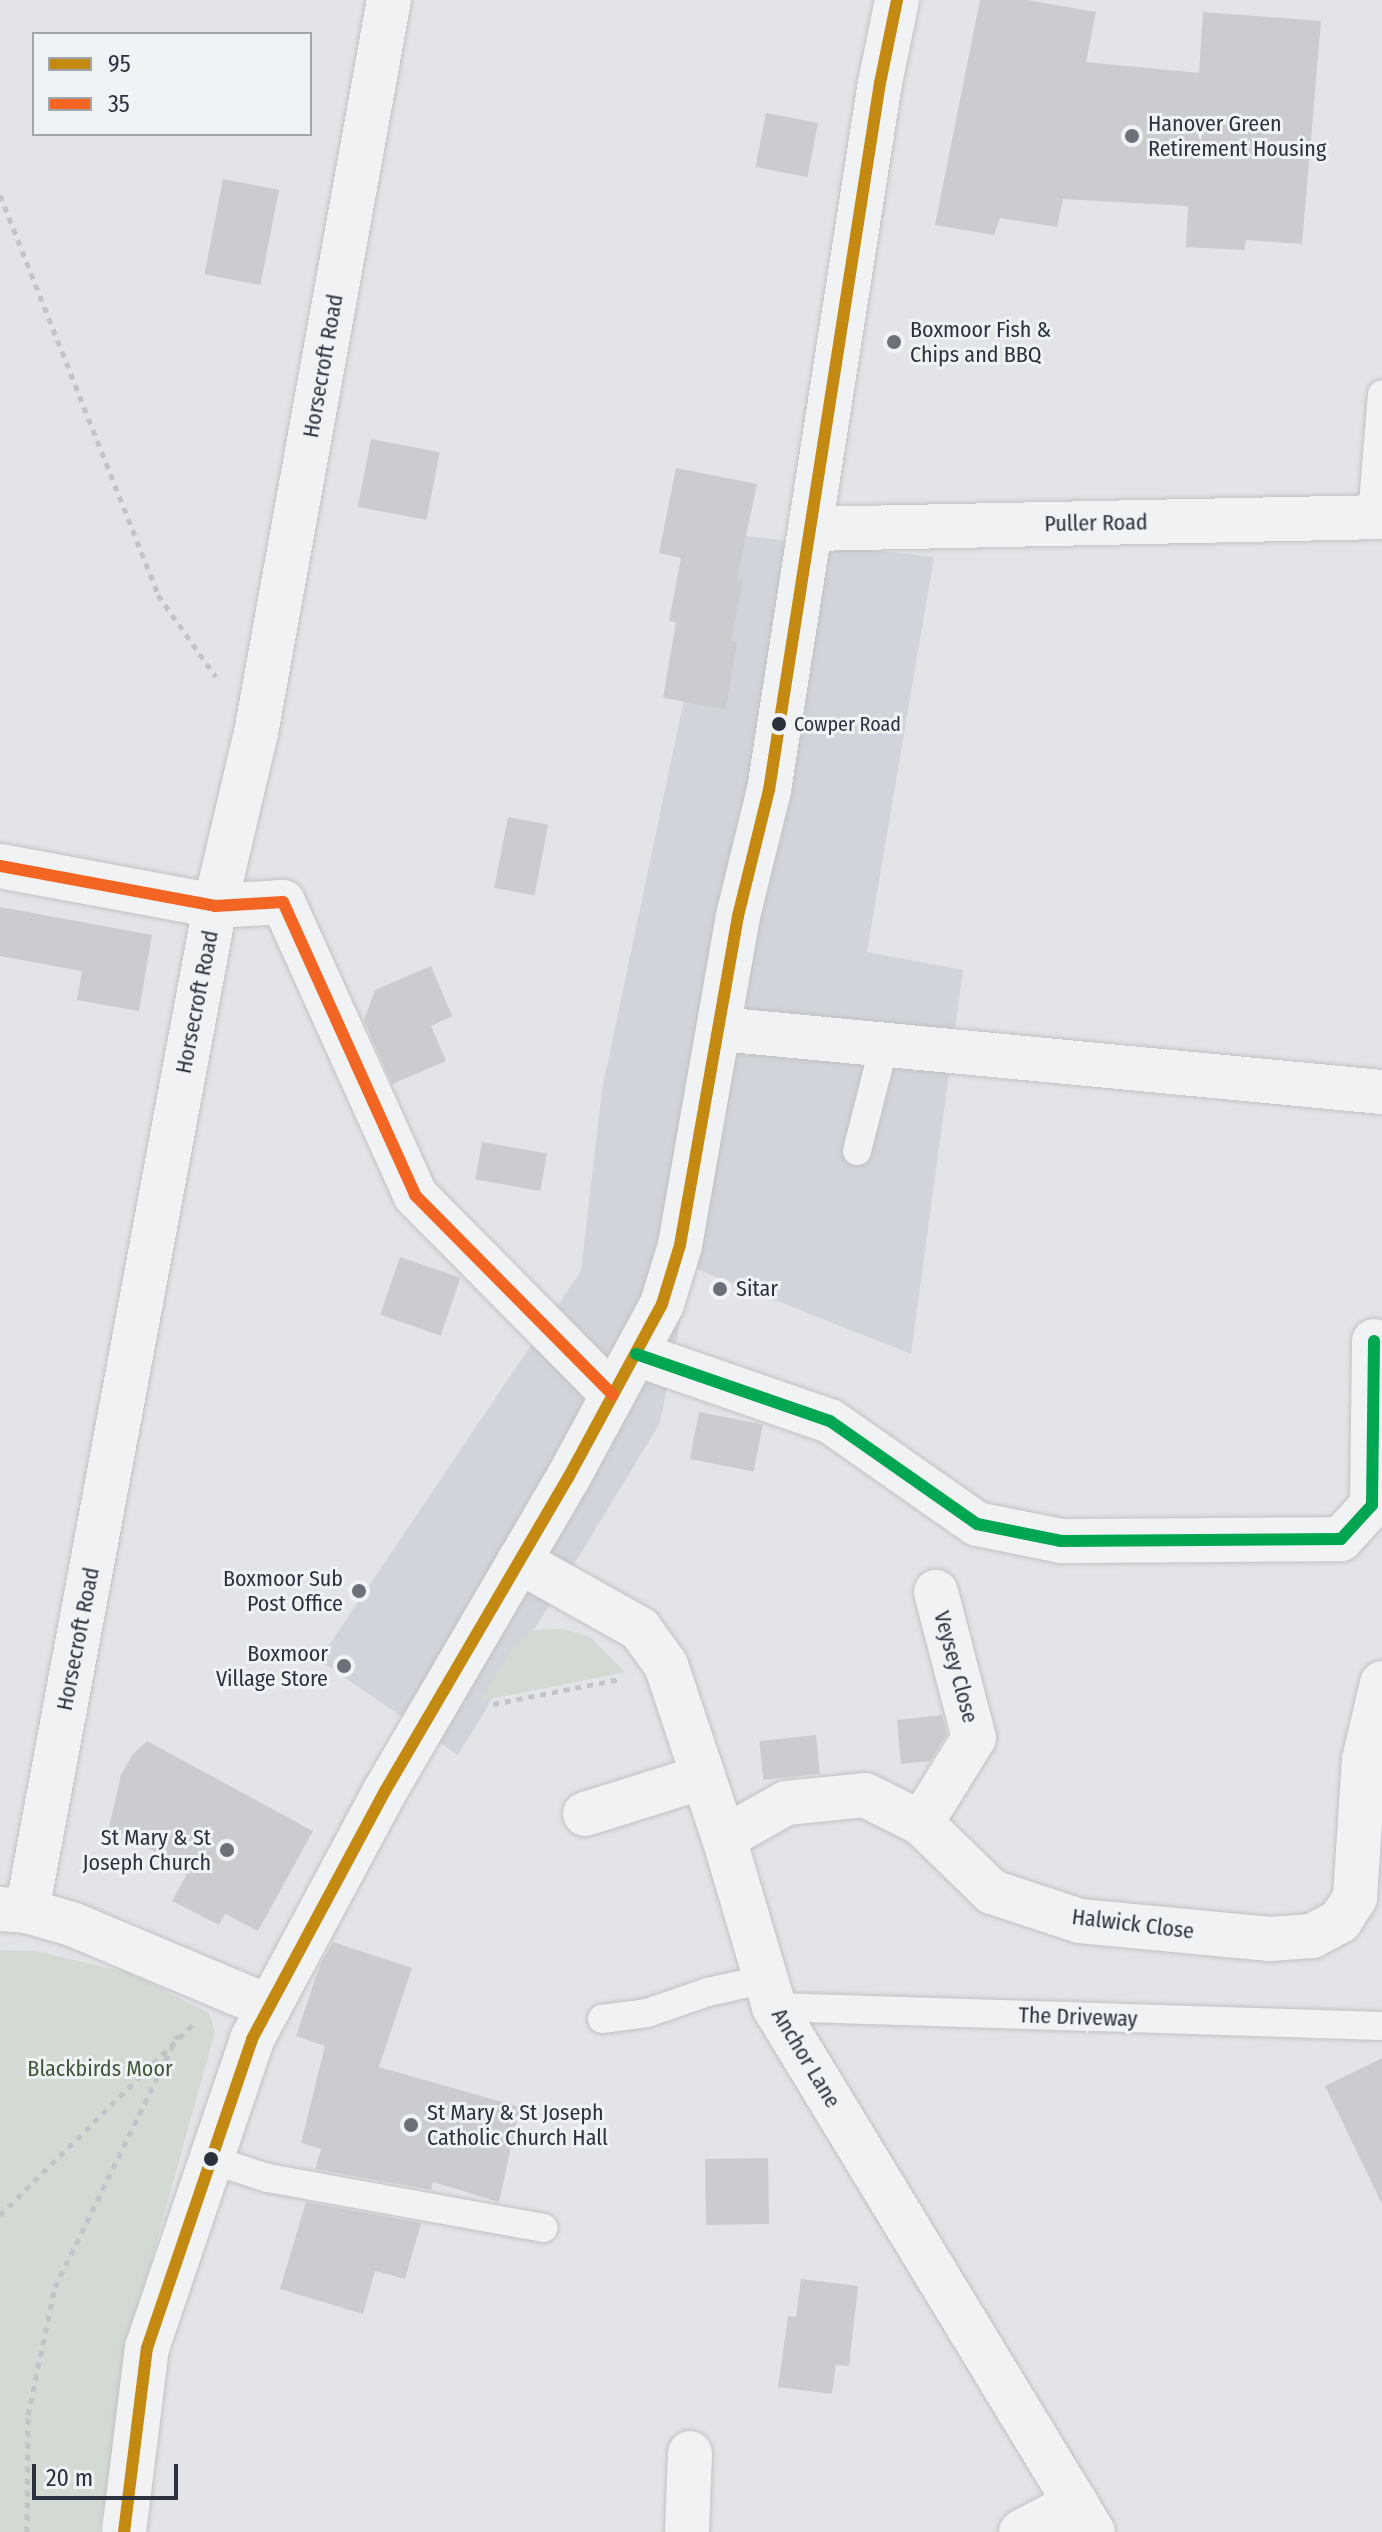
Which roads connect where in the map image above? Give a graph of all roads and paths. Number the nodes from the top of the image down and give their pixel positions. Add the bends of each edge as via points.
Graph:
1 (389, 0) edge
2 (897, 0) edge
3 (0, 195) edge
4 (1382, 394) edge
5 (1377, 517) edge
6 (810, 529) junction
7 (256, 733) junction
8 (0, 866) edge
9 (215, 906) junction
10 (720, 1029) junction
11 (884, 1045) junction
12 (1382, 1092) edge
13 (857, 1151) dead end
14 (1374, 1341) dead end
15 (636, 1354) junction
16 (613, 1395) junction
17 (519, 1561) junction
18 (936, 1592) dead end
19 (666, 1665) junction
20 (1382, 1683) edge
21 (426, 1722) junction
22 (703, 1777) junction
23 (585, 1814) dead end
24 (921, 1823) junction
25 (724, 1838) junction
26 (1368, 1901) edge
27 (14, 1910) edge
28 (770, 1993) junction
29 (269, 2007) junction
30 (602, 2019) dead end
31 (1382, 2026) edge
32 (209, 2159) junction
33 (0, 2215) edge
34 (543, 2228) dead end
35 (690, 2453) dead end
36 (1084, 2518) edge
37 (27, 2532) edge
38 (124, 2532) edge
39 (687, 2532) edge
40 (1021, 2532) edge

1 - 7 street, Horsecroft Road
2 - 6 street
3 - 7 path via 158,595
4 - 5 lane
5 - 6 street, Puller Road
6 - 10 street via 769,790 738,916
7 - 9 street, Horsecroft Road
8 - 9 street
9 - 16 street via 283,902 415,1195
9 - 27 street, Horsecroft Road
10 - 11 street
10 - 15 street via 680,1245 662,1304
11 - 12 street
11 - 13 lane
14 - 15 street via 1372,1505 1341,1539 1061,1541 977,1524 830,1421
15 - 16 street
16 - 17 street
17 - 19 street, Anchor Lane via 640,1629
17 - 21 street
18 - 24 street, Veysey Close via 974,1738
19 - 21 path
19 - 22 street, Anchor Lane
20 - 26 street, Halwick Close via 1364,1760
21 - 29 street
22 - 23 street
22 - 25 street, Anchor Lane
24 - 25 street, Halwick Close via 865,1795 786,1803
24 - 26 street, Halwick Close via 992,1892 1080,1921 1270,1939 1312,1936
25 - 28 street, Anchor Lane
27 - 29 street via 72,1924
28 - 30 lane, The Driveway via 708,1992 647,2013
28 - 31 lane, The Driveway
28 - 36 street, Anchor Lane
29 - 32 street via 252,2039
32 - 34 lane via 268,2178
32 - 38 street via 147,2348
33 - 37 path via 178,2035 55,2287 28,2415
35 - 39 street
36 - 40 street

